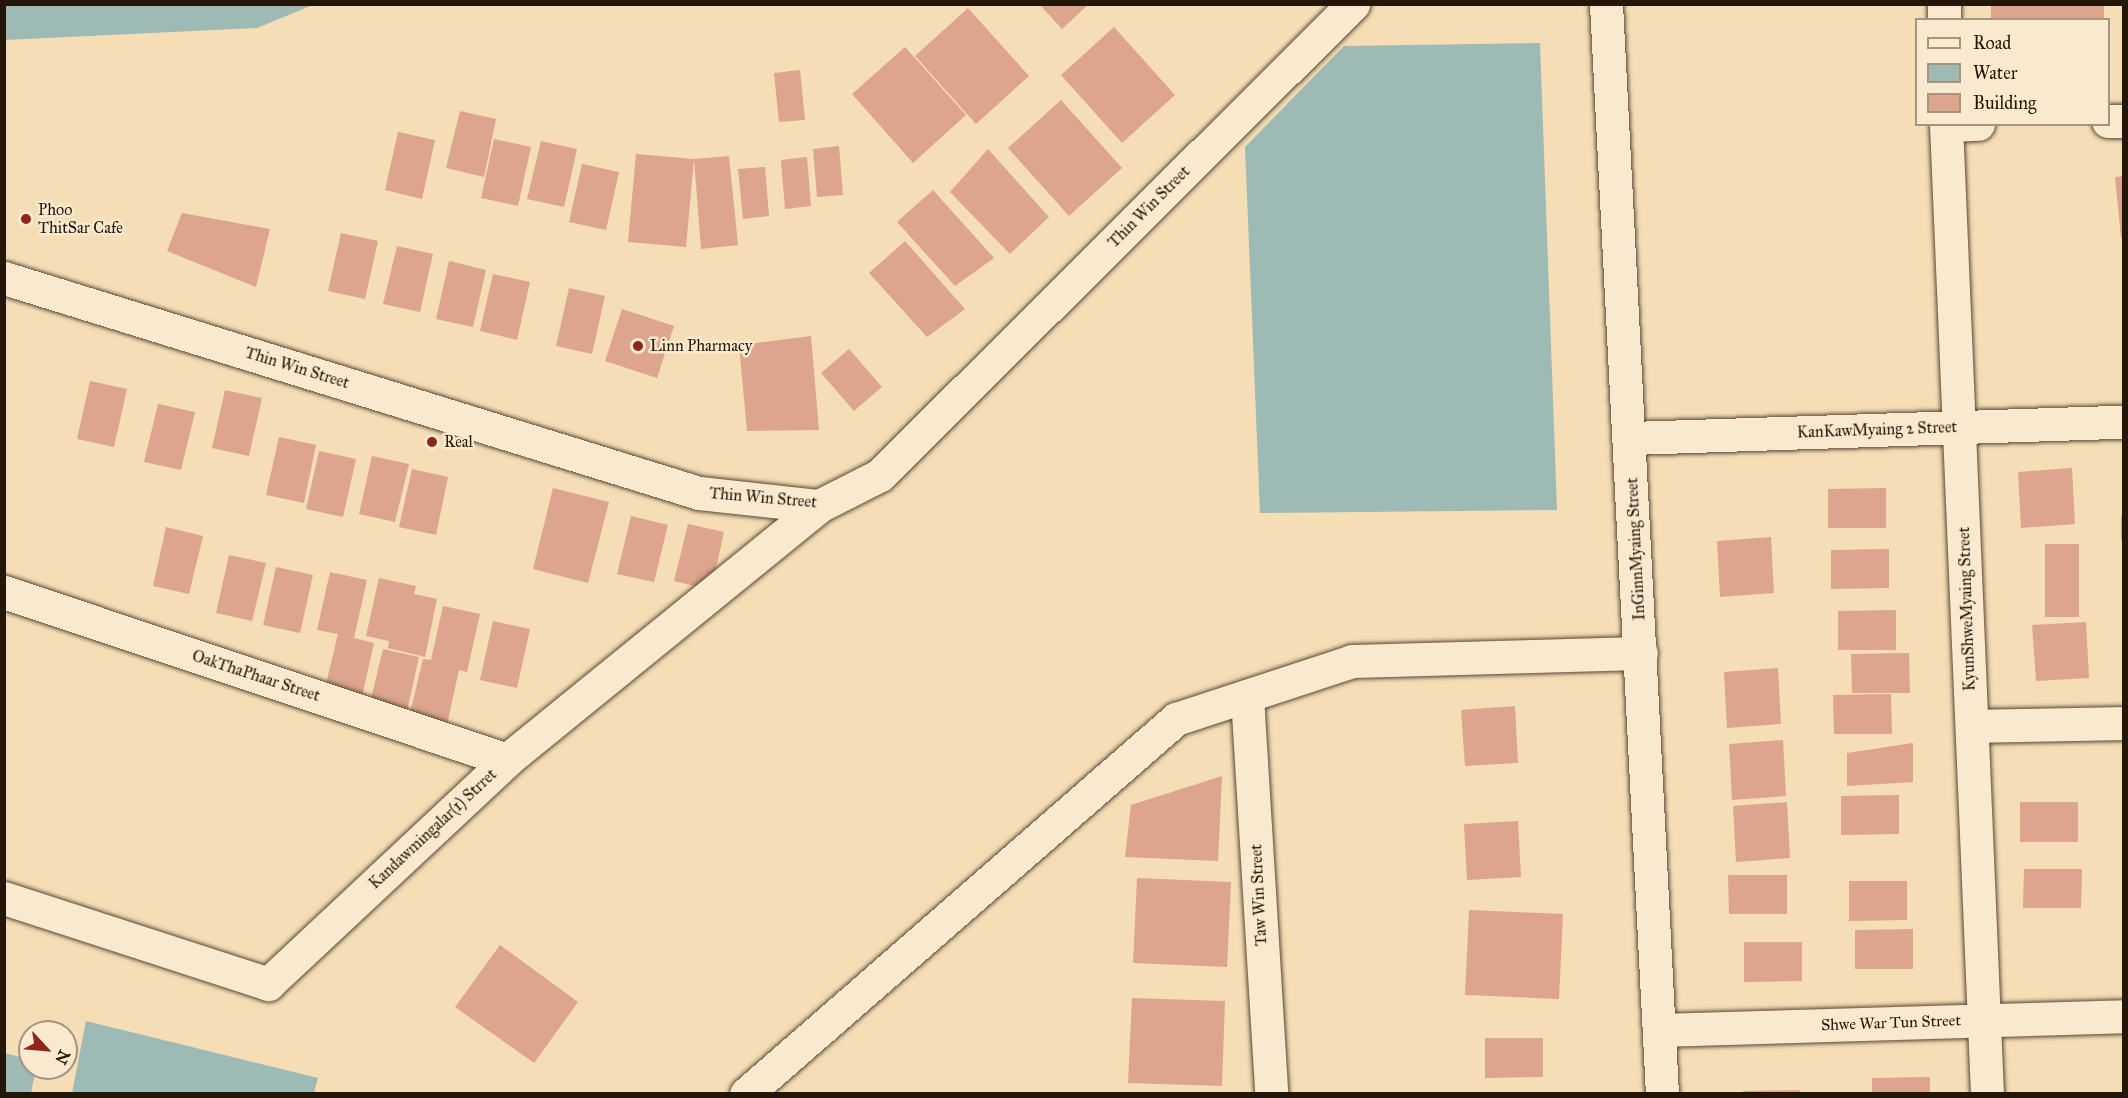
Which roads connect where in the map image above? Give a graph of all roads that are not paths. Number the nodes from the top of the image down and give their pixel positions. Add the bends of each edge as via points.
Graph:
1 (1353, 4) edge
2 (1606, 4) edge
3 (1946, 126) edge
4 (4, 278) edge
5 (2124, 422) edge
6 (1959, 427) junction
7 (1631, 438) junction
8 (819, 506) junction
9 (4, 592) edge
10 (1641, 653) junction
11 (1247, 696) junction
12 (2124, 723) edge
13 (1971, 726) junction
14 (507, 760) junction
15 (4, 898) edge
16 (2124, 1016) edge
17 (1983, 1021) junction
18 (1659, 1030) junction
19 (746, 1094) edge
20 (1271, 1094) edge
21 (1662, 1094) edge
22 (1987, 1094) edge

1 - 8 street, Thin Win Street via 880,475
2 - 7 street, InGinnMyaing Street
3 - 6 street, KyunShweMyaing Street
4 - 8 street, Thin Win Street via 699,493
5 - 6 street, KanKawMyaing 2 Street
6 - 7 street, KanKawMyaing 2 Street
6 - 13 street, KyunShweMyaing Street
7 - 10 street, InGinnMyaing Street
8 - 14 street, Kandawmingalar(1) Strret
9 - 14 street, OakThaPhaar Street
10 - 11 street via 1352,661
10 - 18 street, InGinnMyaing Street
11 - 19 street via 1176,719
11 - 20 street, Taw Win Street
12 - 13 street
13 - 17 street, KyunShweMyaing Street
14 - 15 street, Kandawmingalar(1) Strret via 268,984
16 - 17 street, Shwe War Tun Street
17 - 18 street, Shwe War Tun Street
17 - 22 street, KyunShweMyaing Street
18 - 21 street, InGinnMyaing Street

